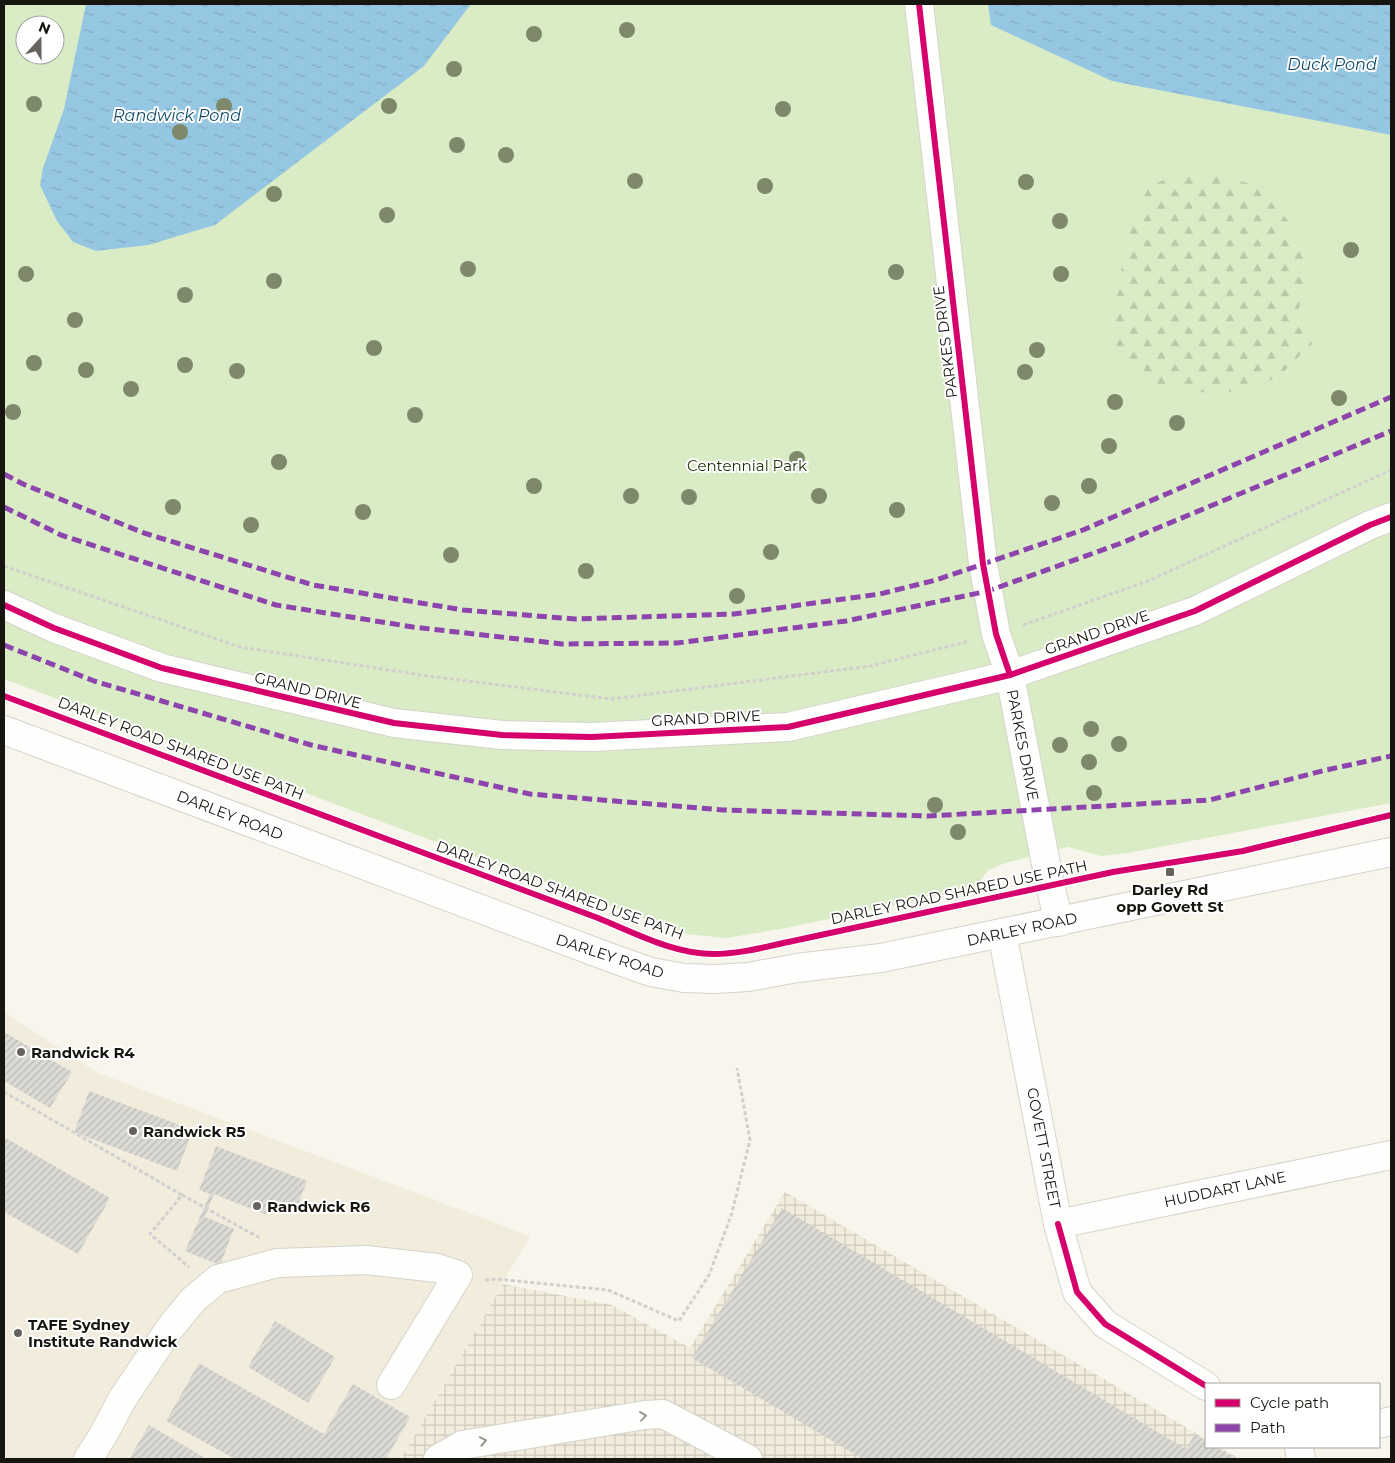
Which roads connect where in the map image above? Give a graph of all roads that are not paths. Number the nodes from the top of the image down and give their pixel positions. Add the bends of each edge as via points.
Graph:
1 (919, 4) edge
2 (1391, 517) edge
3 (4, 605) edge
4 (1010, 675) junction
5 (4, 730) edge
6 (1391, 852) edge
7 (1059, 922) junction
8 (1002, 933) junction
9 (1391, 1155) edge
10 (1058, 1224) junction
11 (392, 1385) dead end
12 (1205, 1385) edge
13 (88, 1459) edge
14 (438, 1459) edge
15 (748, 1459) edge

1 - 4 street, PARKES DRIVE via 983,564 996,634
2 - 4 street, GRAND DRIVE via 1194,611
3 - 4 street, GRAND DRIVE via 54,628 162,668 394,723 502,735 592,737 788,727
4 - 7 street, PARKES DRIVE
5 - 8 street, DARLEY ROAD via 651,972 684,978 748,977 881,958
6 - 7 street, DARLEY ROAD
7 - 8 street, DARLEY ROAD
8 - 10 street, GOVETT STREET
9 - 10 street, HUDDART LANE
10 - 12 street, GOVETT STREET via 1077,1292 1105,1324
11 - 13 street via 458,1275 428,1267 366,1260 272,1265 218,1279 193,1300 123,1398
14 -> 15 street via 462,1445 663,1414

